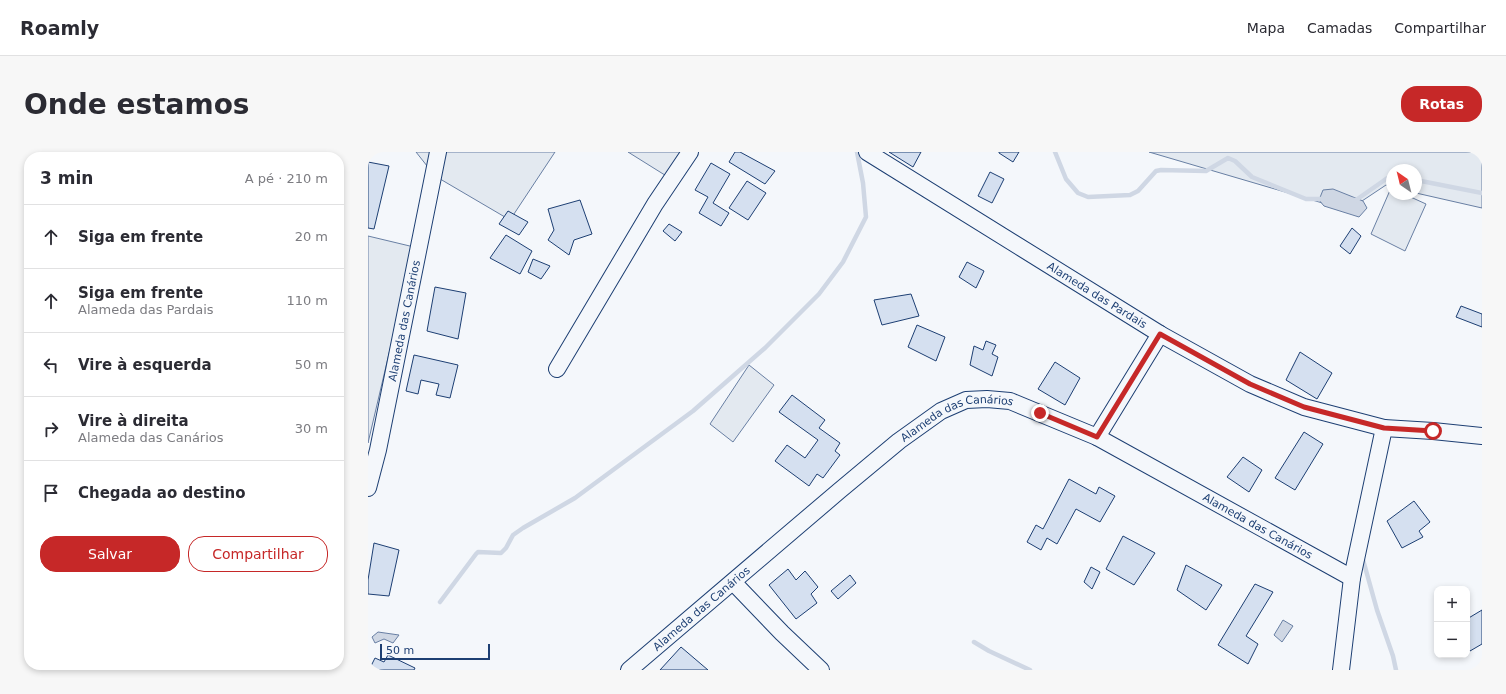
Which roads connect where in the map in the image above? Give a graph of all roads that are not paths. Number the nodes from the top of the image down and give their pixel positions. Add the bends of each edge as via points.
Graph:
1 (438, 152) edge
2 (690, 152) edge
3 (867, 152) edge
4 (1160, 334) junction
5 (557, 370) dead end
6 (1384, 428) junction
7 (1482, 436) edge
8 (1097, 437) junction
9 (373, 448) edge
10 (368, 488) edge
11 (1352, 578) junction
12 (733, 582) junction
13 (629, 670) edge
14 (820, 670) edge
15 (1341, 670) edge

1 - 9 street, Alameda das Canários
2 - 5 street via 655,204
3 - 4 street, Alameda das Pardais
4 - 6 street, Alameda das Pardais via 1250,384 1304,407
4 - 8 street
6 - 7 street, Alameda das Pardais
6 - 11 street
8 - 11 street, Alameda das Canários
8 - 12 street, Alameda das Canários via 1010,400 966,400 941,411 899,441
9 - 10 street, Alameda das Canários
11 - 15 street
12 - 13 street, Alameda das Canários
12 - 14 street

